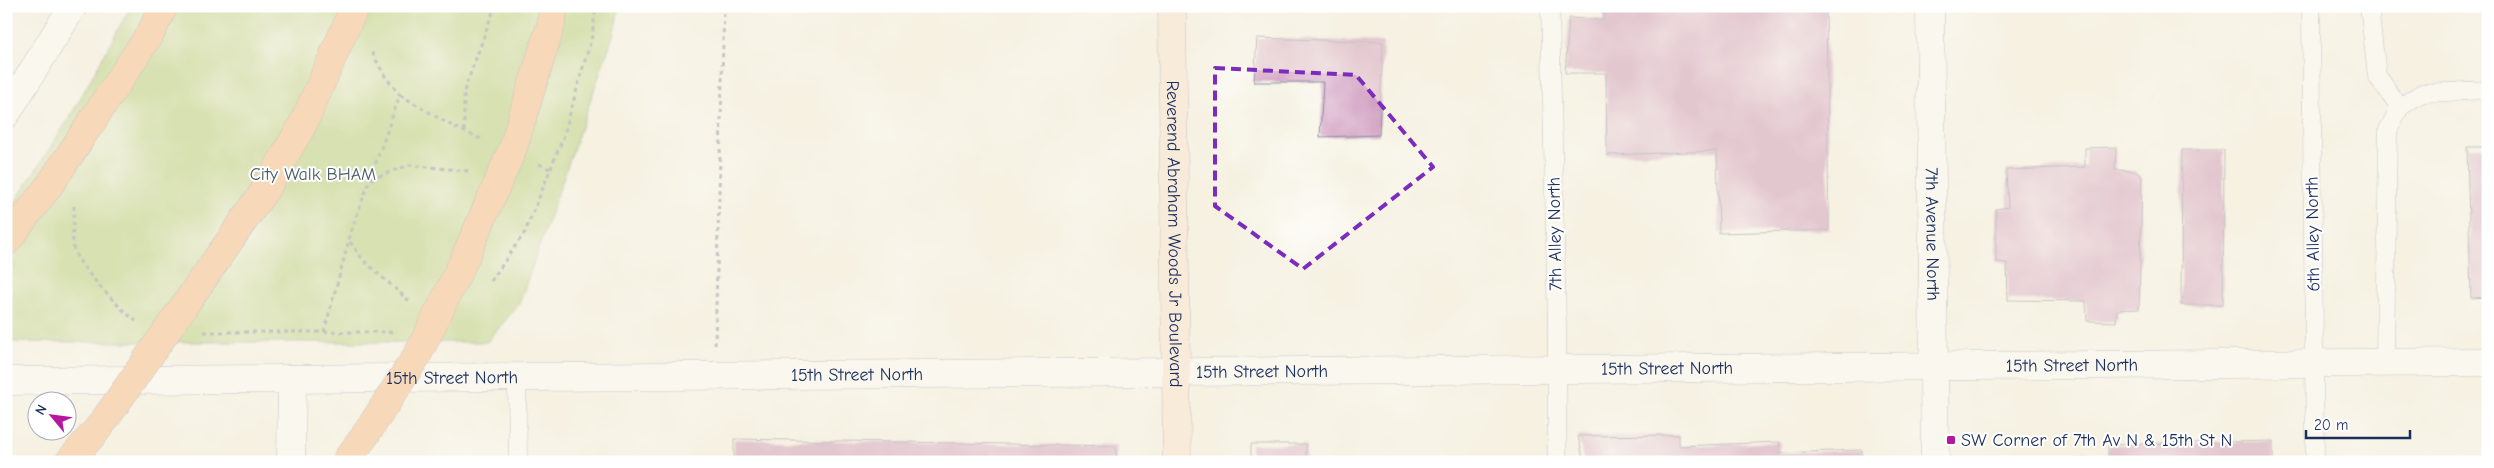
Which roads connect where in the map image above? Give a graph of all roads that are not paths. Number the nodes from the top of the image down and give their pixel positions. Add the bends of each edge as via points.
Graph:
1 (73, 6) edge
2 (164, 6) edge
3 (355, 6) edge
4 (554, 6) edge
5 (1172, 6) edge
6 (1550, 6) edge
7 (1930, 6) edge
8 (2311, 6) edge
9 (2369, 6) edge
10 (2488, 90) edge
11 (2400, 107) junction
12 (6, 114) edge
13 (6, 242) edge
14 (2385, 362) junction
15 (2488, 362) edge
16 (2314, 363) junction
17 (1934, 366) junction
18 (1556, 369) junction
19 (1176, 372) junction
20 (517, 377) junction
21 (292, 379) junction
22 (6, 381) edge
23 (69, 462) edge
24 (291, 462) edge
25 (345, 462) edge
26 (518, 462) edge
27 (1177, 462) edge
28 (1557, 462) edge
29 (1934, 462) edge
30 (2315, 462) edge

1 - 12 street
2 - 13 highway via 151,32 56,175
3 - 23 highway, bridge via 304,122 265,190 101,425
4 - 25 highway, bridge via 513,148 463,262 418,354
5 - 19 main road, Reverend Abraham Woods Jr Boulevard
6 - 18 lane, 7th Alley North
7 - 17 street, 7th Avenue North
8 - 16 lane, 6th Alley North
9 - 11 lane via 2377,76
10 - 11 lane via 2422,93
11 - 14 lane via 2388,130 2386,159
14 - 15 street, 15th Street North
14 - 16 street, 15th Street North
16 - 17 street, 15th Street North
16 - 30 lane, 6th Alley North
17 - 18 street, 15th Street North
17 - 29 street, 7th Avenue North
18 - 19 street, 15th Street North
18 - 28 lane, 7th Alley North
19 - 20 street, 15th Street North
19 - 27 main road, Reverend Abraham Woods Jr Boulevard
20 - 21 street, 15th Street North
20 - 26 lane
21 - 22 street, 15th Street North
21 - 24 street

